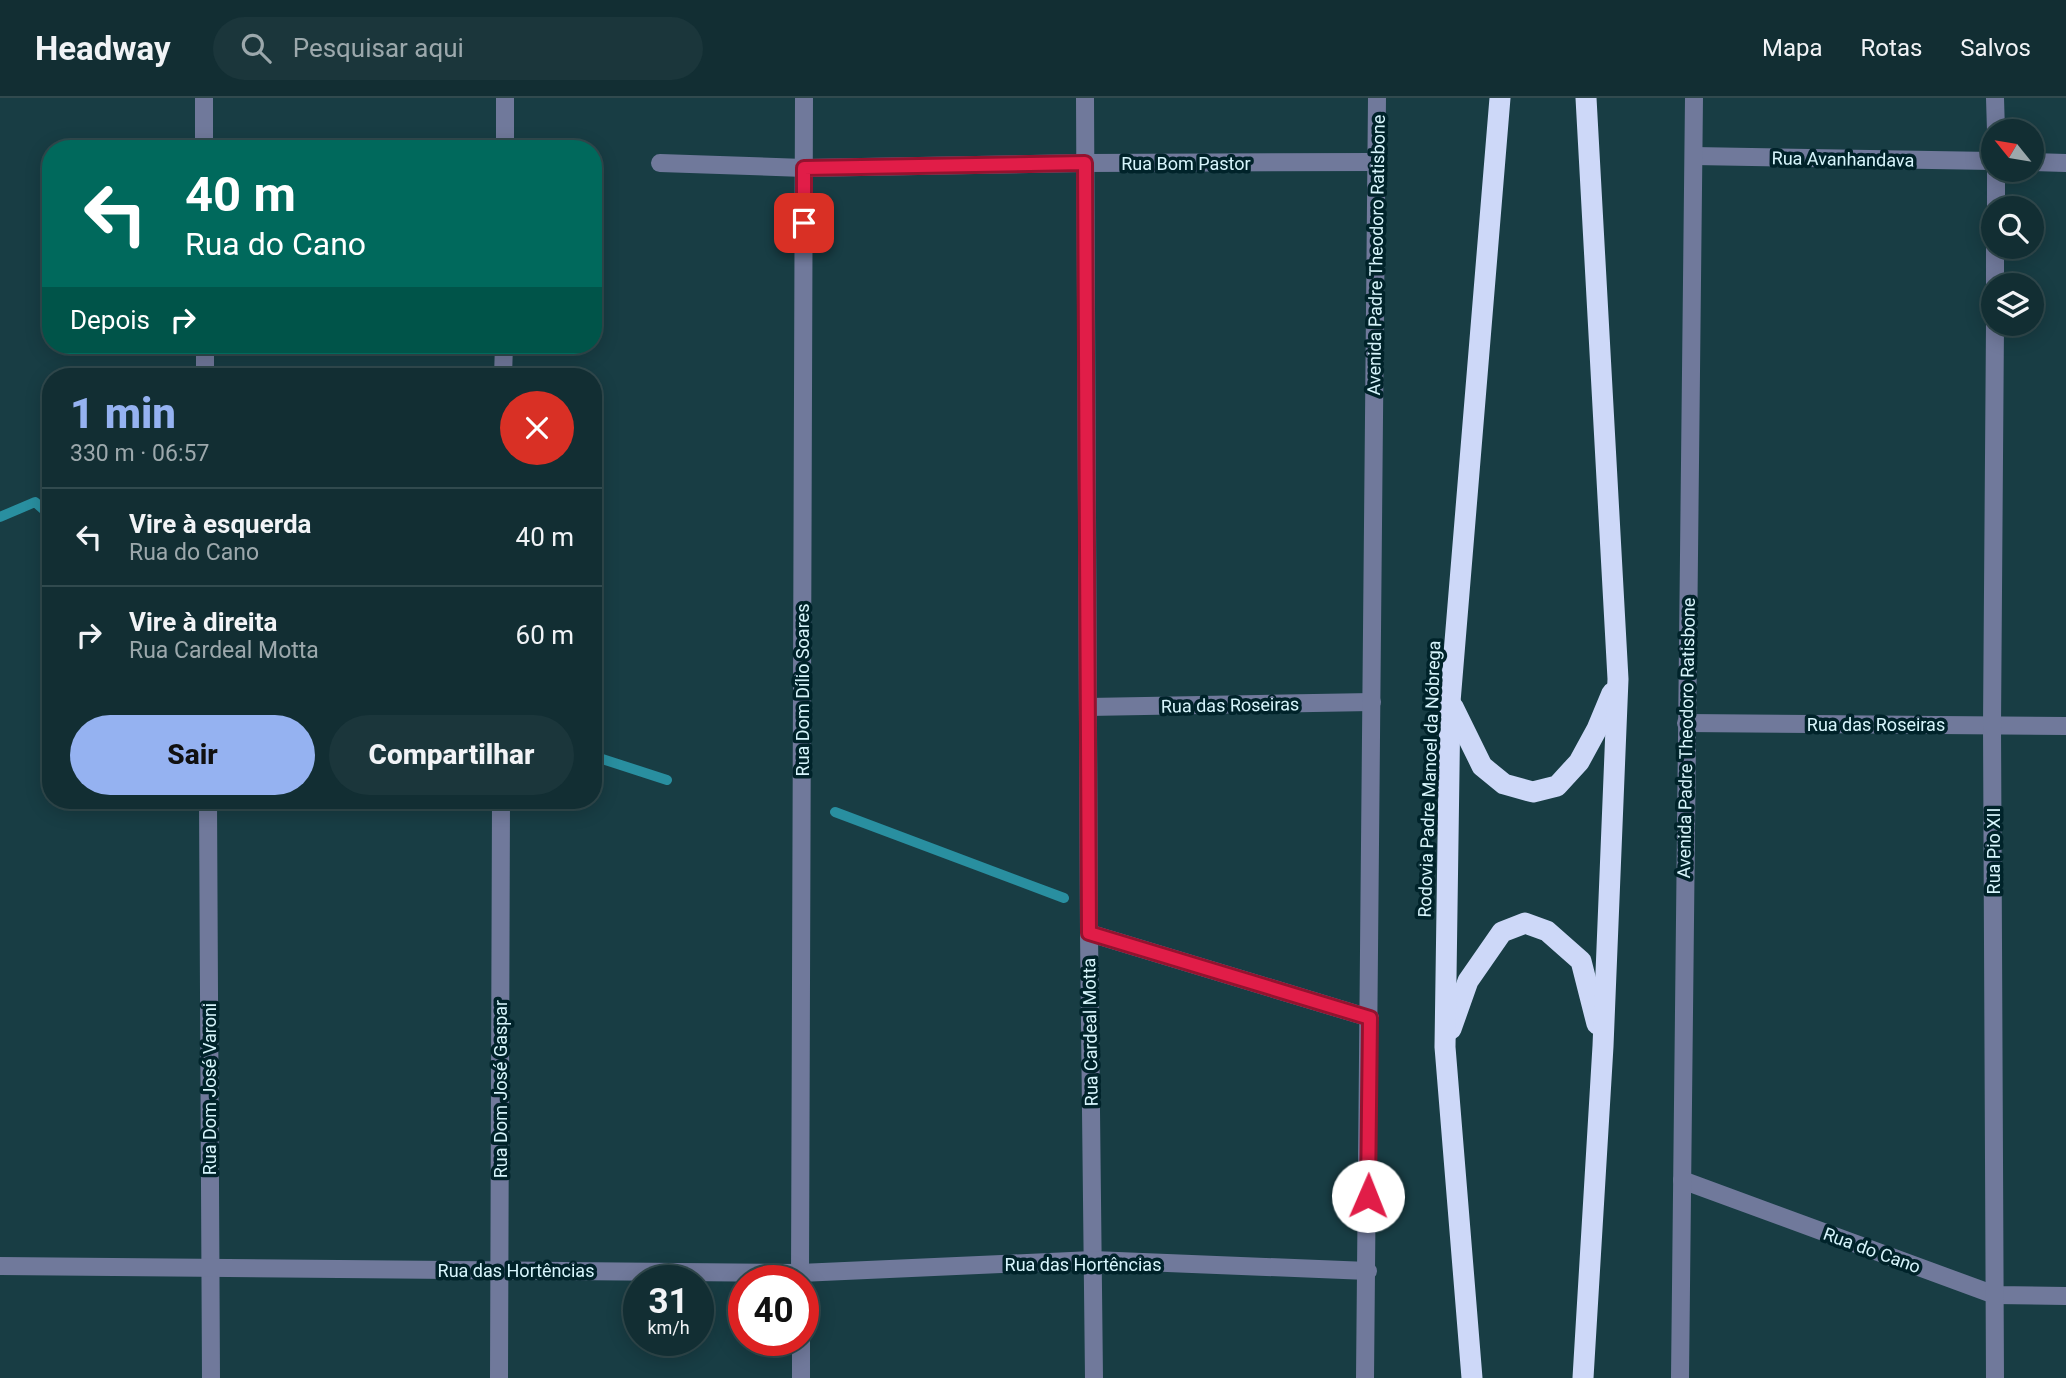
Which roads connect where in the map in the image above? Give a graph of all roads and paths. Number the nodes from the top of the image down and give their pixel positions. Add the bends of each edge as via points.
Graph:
1 (204, 98) edge
2 (505, 98) edge
3 (804, 98) edge
4 (1085, 98) edge
5 (1377, 98) edge
6 (1500, 98) edge
7 (1586, 98) edge
8 (1694, 98) edge
9 (1995, 98) edge
10 (1996, 119) edge
11 (204, 140) edge
12 (505, 140) edge
13 (1694, 156) junction
14 (1981, 161) edge
15 (1376, 162) junction
16 (2044, 162) edge
17 (660, 163) dead end
18 (1085, 163) junction
19 (2066, 163) edge
20 (804, 168) junction
21 (1995, 336) edge
22 (1618, 679) junction
23 (1372, 702) junction
24 (1450, 702) junction
25 (1088, 707) junction
26 (1686, 723) junction
27 (1992, 725) junction
28 (2066, 726) edge
29 (208, 809) edge
30 (501, 809) edge
31 (1089, 933) junction
32 (1370, 1018) junction
33 (1603, 1046) junction
34 (1445, 1047) junction
35 (1682, 1180) junction
36 (1093, 1260) junction
37 (800, 1265) edge
38 (0, 1266) edge
39 (210, 1268) junction
40 (499, 1270) junction
41 (1368, 1272) junction
42 (728, 1275) edge
43 (819, 1276) edge
44 (1995, 1295) junction
45 (2066, 1296) edge
46 (801, 1356) edge
47 (211, 1378) edge
48 (499, 1378) edge
49 (801, 1378) edge
50 (1094, 1378) edge
51 (1365, 1378) edge
52 (1472, 1378) edge
53 (1583, 1378) edge
54 (1680, 1378) edge
55 (1995, 1378) edge

1 - 11 street
2 - 12 street
3 - 20 street, Rua Dom Dílio Soares
4 - 18 street, Rua Cardeal Motta
5 - 15 street, Avenida Padre Theodoro Ratisbone
6 - 24 highway, Rodovia Padre Manoel da Nóbrega
7 - 22 highway
8 - 13 street, Avenida Padre Theodoro Ratisbone
9 - 10 street
13 - 14 street, Rua Avanhandava
13 - 26 street, Avenida Padre Theodoro Ratisbone
15 - 18 street, Rua Bom Pastor
15 - 23 street, Avenida Padre Theodoro Ratisbone
16 - 19 street
17 - 20 street, Rua Bom Pastor
18 - 20 street, Rua Bom Pastor
18 - 25 street, Rua Cardeal Motta
20 - 37 street, Rua Dom Dílio Soares
21 - 27 street, Rua Pio XII
22 - 24 highway via 1579,762 1558,786 1534,792 1504,784 1482,766
22 - 33 highway
23 - 25 street, Rua das Roseiras
23 - 32 street, Avenida Padre Theodoro Ratisbone
24 - 34 highway, Rodovia Padre Manoel da Nóbrega
25 - 31 street, Rua Cardeal Motta
26 - 27 street, Rua das Roseiras
26 - 35 street, Avenida Padre Theodoro Ratisbone
27 - 28 street, Rua das Roseiras
27 - 44 street, Rua Pio XII
29 - 39 street, Rua Dom José Varoni
30 - 40 street, Rua Dom José Gaspar
31 - 32 street
31 - 36 street, Rua Cardeal Motta
32 - 41 street, Avenida Padre Theodoro Ratisbone
33 - 34 highway via 1581,961 1547,931 1525,923 1502,932 1468,981
33 - 53 highway
34 - 52 highway, Rodovia Padre Manoel da Nóbrega
35 - 44 street, Rua do Cano
35 - 54 street, Avenida Padre Theodoro Ratisbone
36 - 41 street, Rua das Hortências
36 - 43 street, Rua das Hortências
36 - 50 street, Rua Cardeal Motta
38 - 39 street, Rua das Hortências
39 - 40 street, Rua das Hortências
39 - 47 street, Rua Dom José Varoni
40 - 42 street, Rua das Hortências
40 - 48 street, Rua Dom José Gaspar
41 - 51 street, Avenida Padre Theodoro Ratisbone
44 - 45 street, Rua do Cano
44 - 55 street, Rua Pio XII
46 - 49 street

